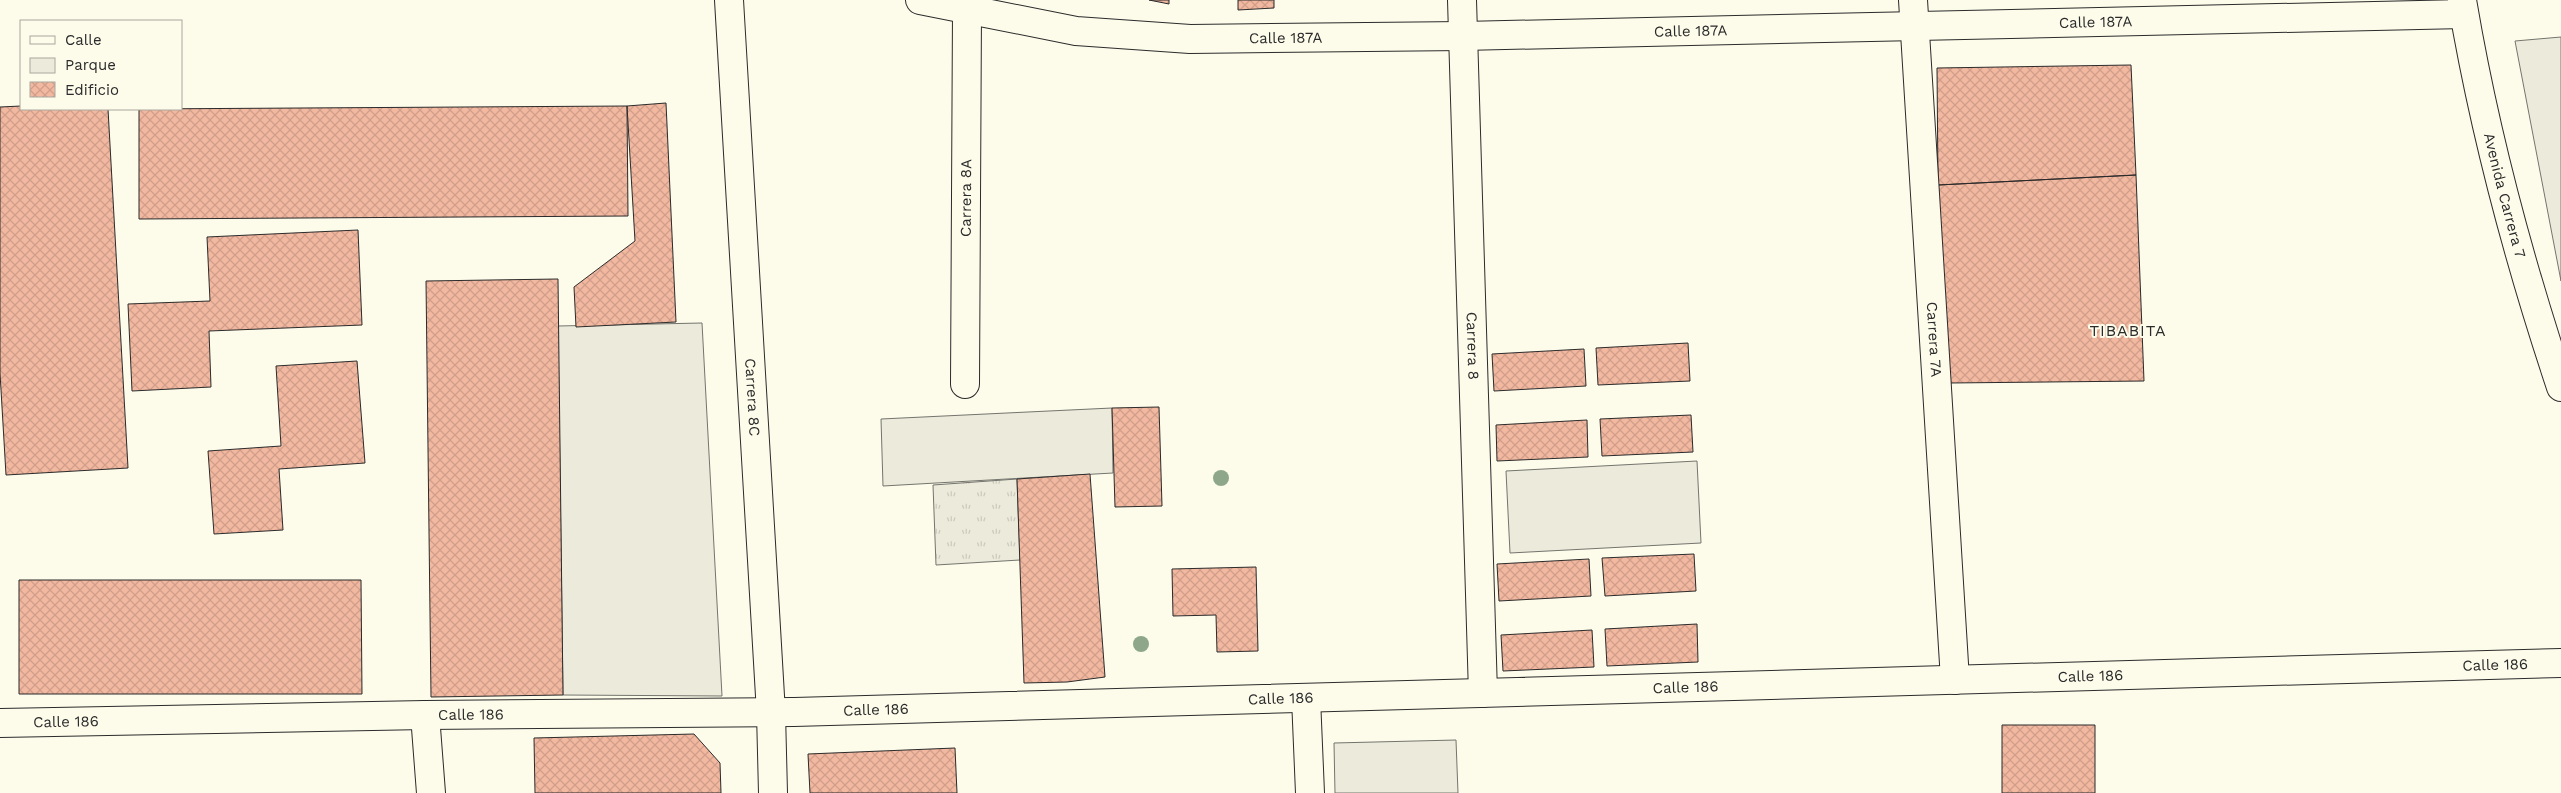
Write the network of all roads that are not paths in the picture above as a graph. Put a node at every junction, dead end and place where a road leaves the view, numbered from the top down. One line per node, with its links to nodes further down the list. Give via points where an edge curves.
1 (729, 0): 14 (street, Carrera 8C)
2 (920, 0): 5 (street, Calle 187A)
3 (1462, 0): 7 (street, Carrera 8)
4 (2463, 7): 6 (street, Calle 187A); 9 (street, Avenida Carrera 7, via 2515,236)
5 (967, 11): 7 (street, Calle 187A, via 1076,31 1190,39); 8 (street, Carrera 8A)
6 (1914, 13): 7 (street, Calle 187A); 11 (street, Carrera 7A)
7 (1463, 36): 12 (street, Carrera 8)
8 (965, 384)
9 (2561, 387)
10 (2561, 663): 11 (street, Calle 186)
11 (1954, 680): 12 (street, Calle 186)
12 (1483, 693): 13 (street, Calle 186)
13 (1306, 698): 14 (street, Calle 186); 19 (street)
14 (771, 712): 15 (street, Calle 186); 18 (street, Carrera 8C)
15 (426, 716): 16 (street, Calle 186); 17 (street)
16 (0, 723)
17 (430, 793)
18 (774, 793)
19 (1310, 793)

